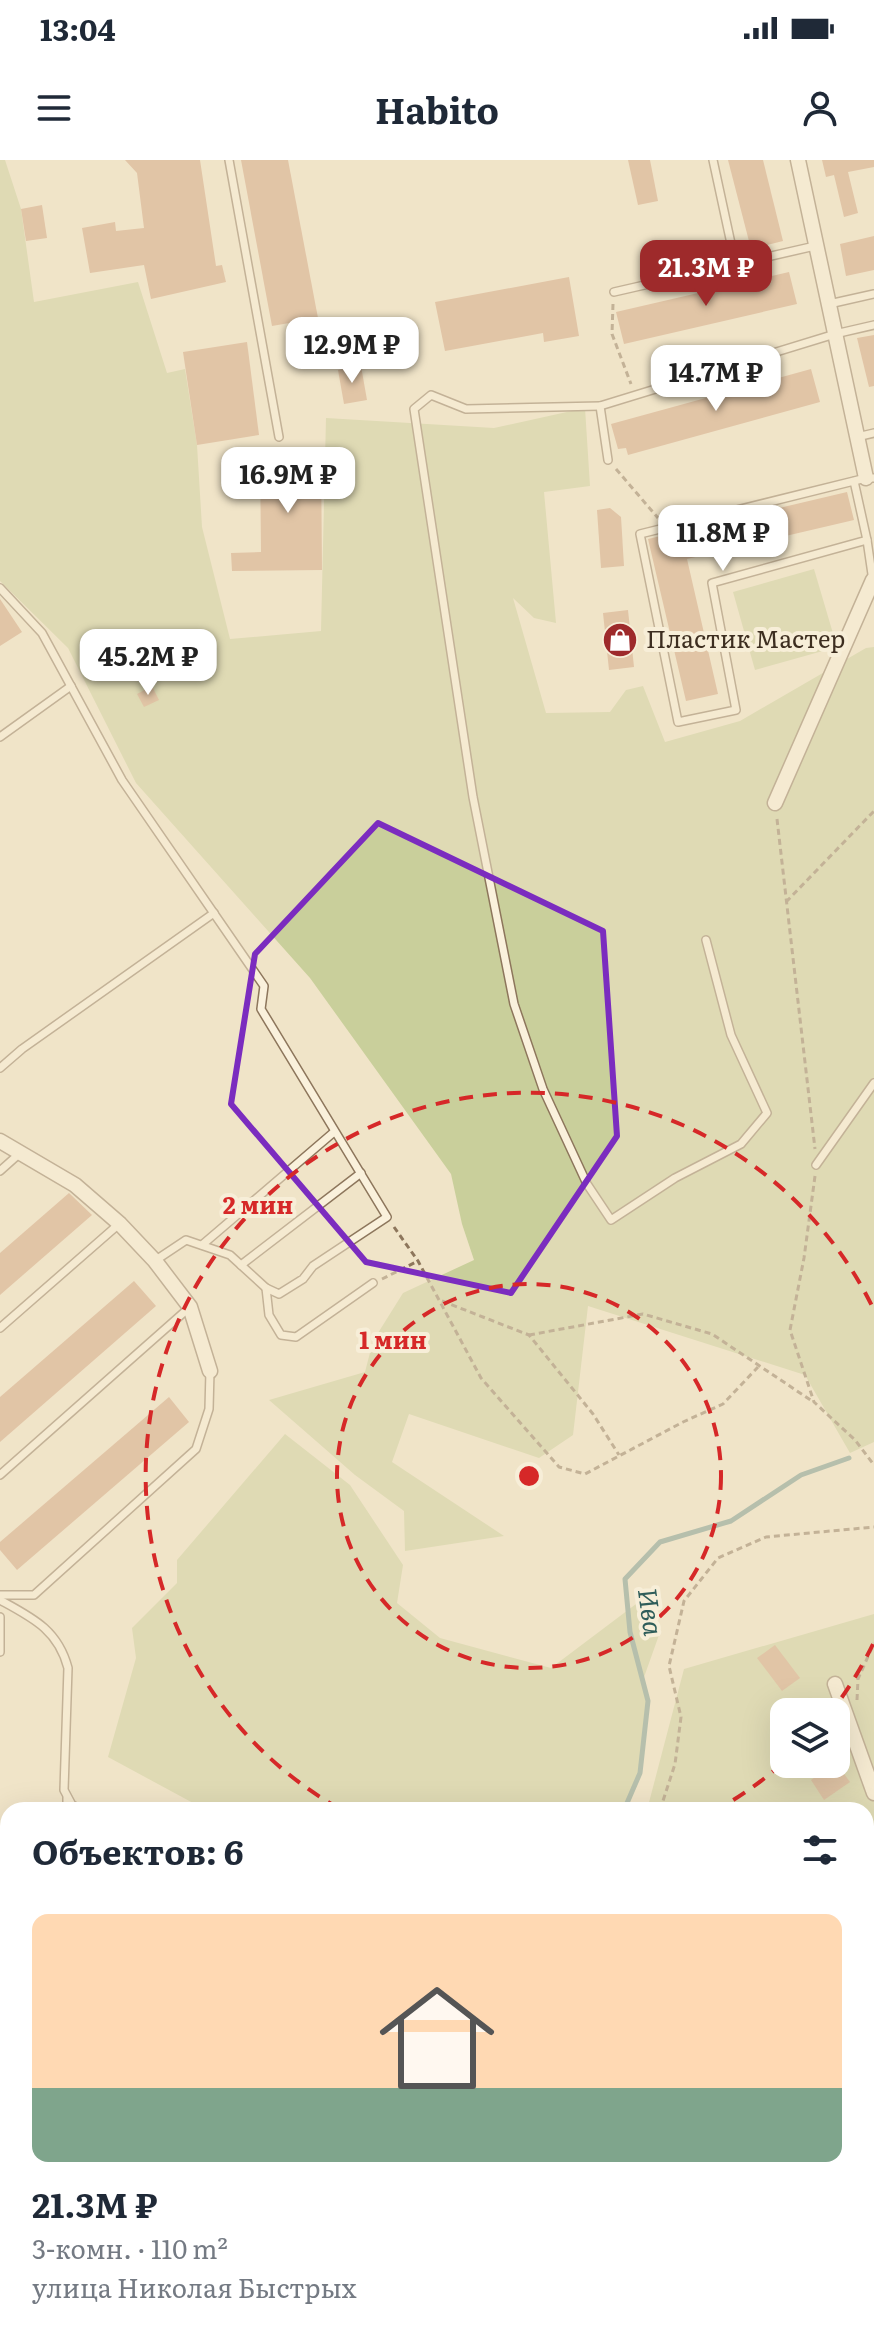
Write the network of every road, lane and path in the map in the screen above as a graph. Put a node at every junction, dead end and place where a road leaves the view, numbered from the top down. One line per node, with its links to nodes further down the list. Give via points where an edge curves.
1 (229, 160): 14 (lane)
2 (713, 160): 5 (lane)
3 (798, 160): 4 (street)
4 (815, 246): 5 (lane); 8 (street)
5 (735, 262): 6 (lane)
6 (614, 292): 11 (path, via 612,334)
7 (874, 294): 8 (lane)
8 (827, 304): 10 (street)
9 (874, 325): 10 (lane)
10 (835, 334): 11 (lane); 15 (street)
11 (635, 395): 12 (lane)
12 (600, 406): 16 (lane); 28 (lane, via 466,409 431,395 414,409 473,797 514,1004 543,1089 587,1184 611,1220 741,1144 767,1113 731,1035)
13 (874, 433): 15 (lane)
14 (279, 437)
15 (857, 437): 17 (street)
16 (608, 460): 18 (path)
17 (865, 479): 18 (lane); 19 (lane)
18 (666, 527): 19 (lane, via 640,534 678,722 736,710 712,583)
19 (867, 540): 20 (lane)
20 (873, 582): 24 (street)
21 (0, 588): 22 (lane, via 42,633)
22 (71, 686): 23 (lane); 27 (lane, via 122,780)
23 (0, 737)
24 (775, 803): 26 (path)
25 (874, 811): 26 (path)
26 (786, 902): 34 (path)
27 (214, 913): 29 (lane); 31 (lane, via 264,986 261,1009)
28 (706, 940)
29 (0, 1068)
30 (874, 1083): 34 (lane)
31 (334, 1132): 36 (lane); 39 (lane)
32 (0, 1141): 33 (street)
33 (22, 1151): 35 (lane); 38 (street, via 75,1185)
34 (816, 1165): 51 (path, via 790,1330)
35 (0, 1171)
36 (361, 1173): 37 (lane); 42 (lane)
37 (387, 1217): 41 (path); 44 (lane, via 279,1294)
38 (120, 1224): 40 (street); 47 (lane)
39 (202, 1245): 40 (lane, via 186,1240); 42 (lane)
40 (155, 1261): 46 (street)
41 (418, 1261): 43 (path); 45 (path)
42 (241, 1265): 44 (lane)
43 (373, 1283): 44 (lane, via 296,1337 281,1335 269,1315)
44 (266, 1288)
45 (439, 1300): 48 (path); 52 (path, via 481,1378 559,1467 585,1474)
46 (190, 1307): 50 (street); 54 (lane)
47 (0, 1328)
48 (529, 1335): 49 (path, via 643,1314 712,1334); 52 (path)
49 (758, 1367): 51 (path); 52 (path, via 723,1404)
50 (210, 1371): 56 (lane, via 209,1409 196,1449 34,1595)
51 (814, 1402): 53 (path)
52 (619, 1455)
53 (874, 1465)
54 (0, 1475)
55 (874, 1527): 66 (path, via 766,1537 718,1558 684,1601 669,1666 681,1717 675,1764)
56 (0, 1597): 63 (lane, via 53,1635 63,1650 68,1668 63,1781)
57 (0, 1617): 59 (lane)
58 (874, 1643): 61 (path, via 858,1679)
59 (0, 1652)
60 (835, 1684): 62 (street)
61 (857, 1711)
62 (874, 1793)
63 (67, 1798): 64 (lane); 65 (lane)
64 (67, 1802)
65 (72, 1802)
66 (663, 1802)

